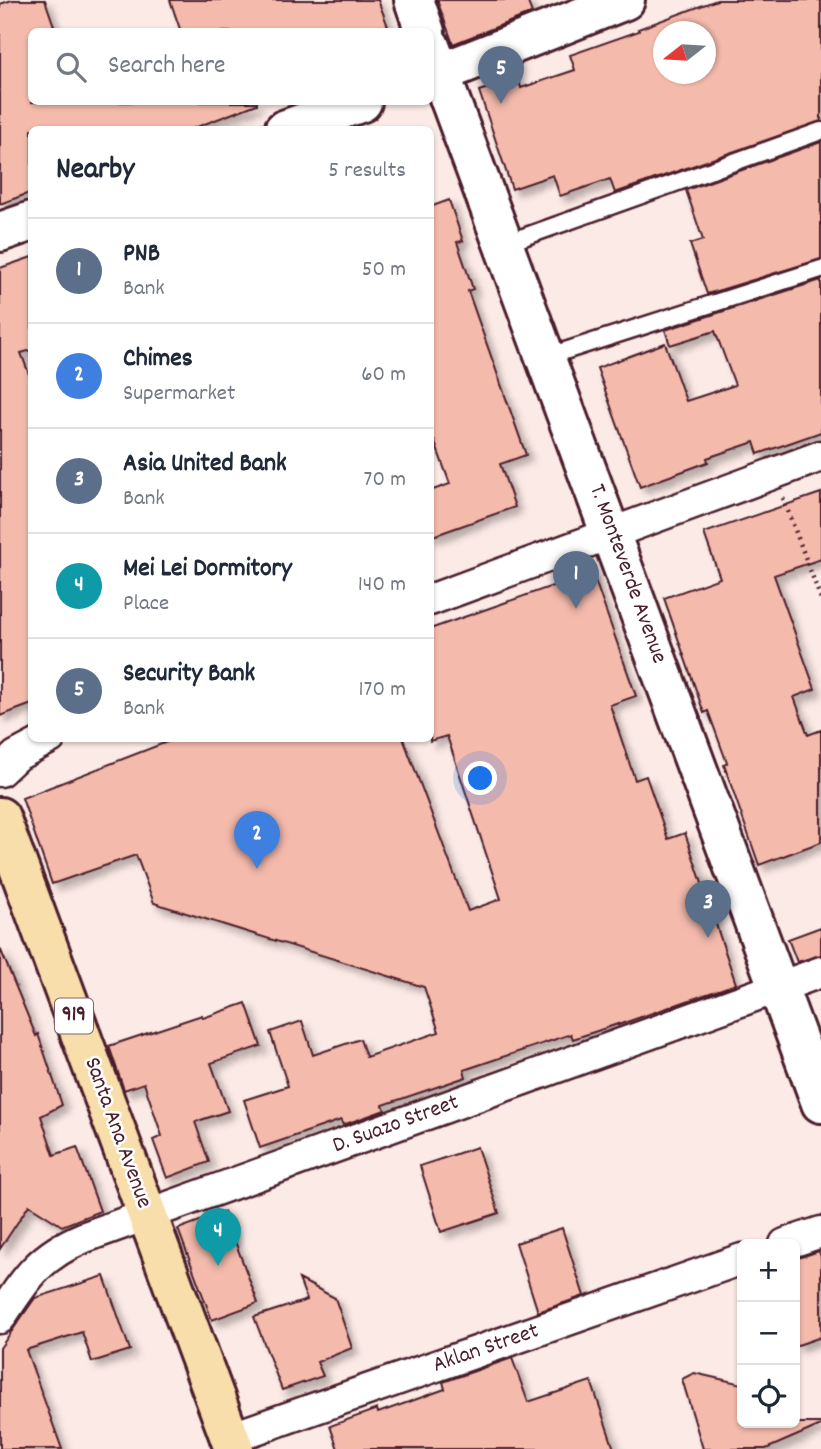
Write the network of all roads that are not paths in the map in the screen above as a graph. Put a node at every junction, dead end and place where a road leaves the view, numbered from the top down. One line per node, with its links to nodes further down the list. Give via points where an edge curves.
1 (414, 0): 3 (street)
2 (625, 0): 4 (street)
3 (424, 28)
4 (434, 65): 10 (street, T. Monteverde Avenue)
5 (354, 105): 6 (street)
6 (295, 126)
7 (821, 131): 10 (lane)
8 (28, 222): 9 (street)
9 (0, 232)
10 (504, 244): 12 (street, T. Monteverde Avenue)
11 (821, 268): 12 (lane)
12 (546, 357): 14 (street, T. Monteverde Avenue)
13 (821, 456): 14 (street)
14 (612, 534): 15 (street); 20 (street, T. Monteverde Avenue)
15 (434, 599)
16 (42, 742): 17 (street)
17 (0, 771)
18 (0, 817): 22 (main road, Santa Ana Avenue / 919)
19 (821, 972): 20 (street, D. Suazo Street)
20 (779, 988): 21 (street, T. Monteverde Avenue); 22 (street, D. Suazo Street)
21 (821, 1103)
22 (148, 1214): 26 (street, D. Suazo Street, via 49,1255 24,1281); 27 (main road, Santa Ana Avenue / 919)
23 (821, 1232): 24 (street)
24 (800, 1239)
25 (737, 1261): 27 (street, Aklan Street)
26 (0, 1318)
27 (232, 1444)

